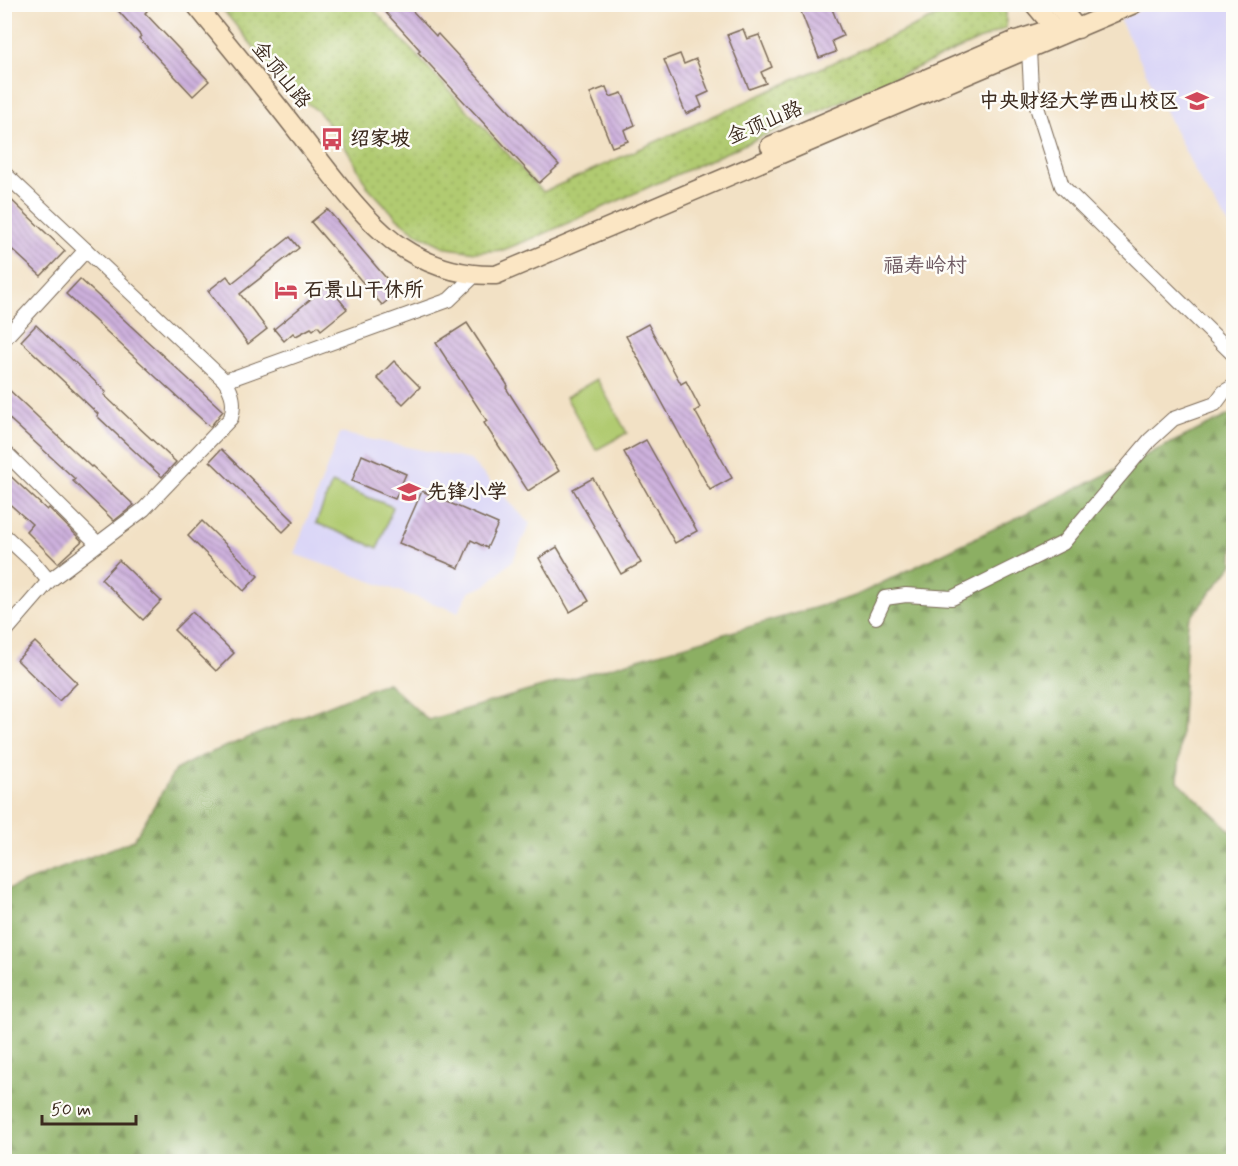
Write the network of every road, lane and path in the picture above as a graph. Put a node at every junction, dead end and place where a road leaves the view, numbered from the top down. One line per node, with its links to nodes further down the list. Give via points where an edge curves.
1 (195, 4): 9 (street, 金顶山路, via 374,224 411,253 448,270)
2 (1034, 4): 5 (street)
3 (1056, 4): 5 (street)
4 (1134, 4): 5 (street, 金顶山路)
5 (1064, 31): 6 (street, 金顶山路); 9 (street, 金顶山路, via 1016,40)
6 (1029, 50): 9 (street, 金顶山路, via 496,275); 11 (street, via 1031,88 1062,186)
7 (4, 173): 8 (street)
8 (87, 250): 10 (street); 12 (street)
9 (475, 275): 12 (street, via 449,300)
10 (4, 339)
11 (1233, 355)
12 (225, 381): 17 (street, via 235,406 231,418 144,509)
13 (1233, 386): 18 (street, via 1215,404 1173,419 1063,543 952,598 885,598)
14 (4, 451): 16 (street)
15 (4, 535): 17 (street)
16 (96, 542)
17 (49, 581): 19 (street)
18 (876, 616)
19 (4, 633)

